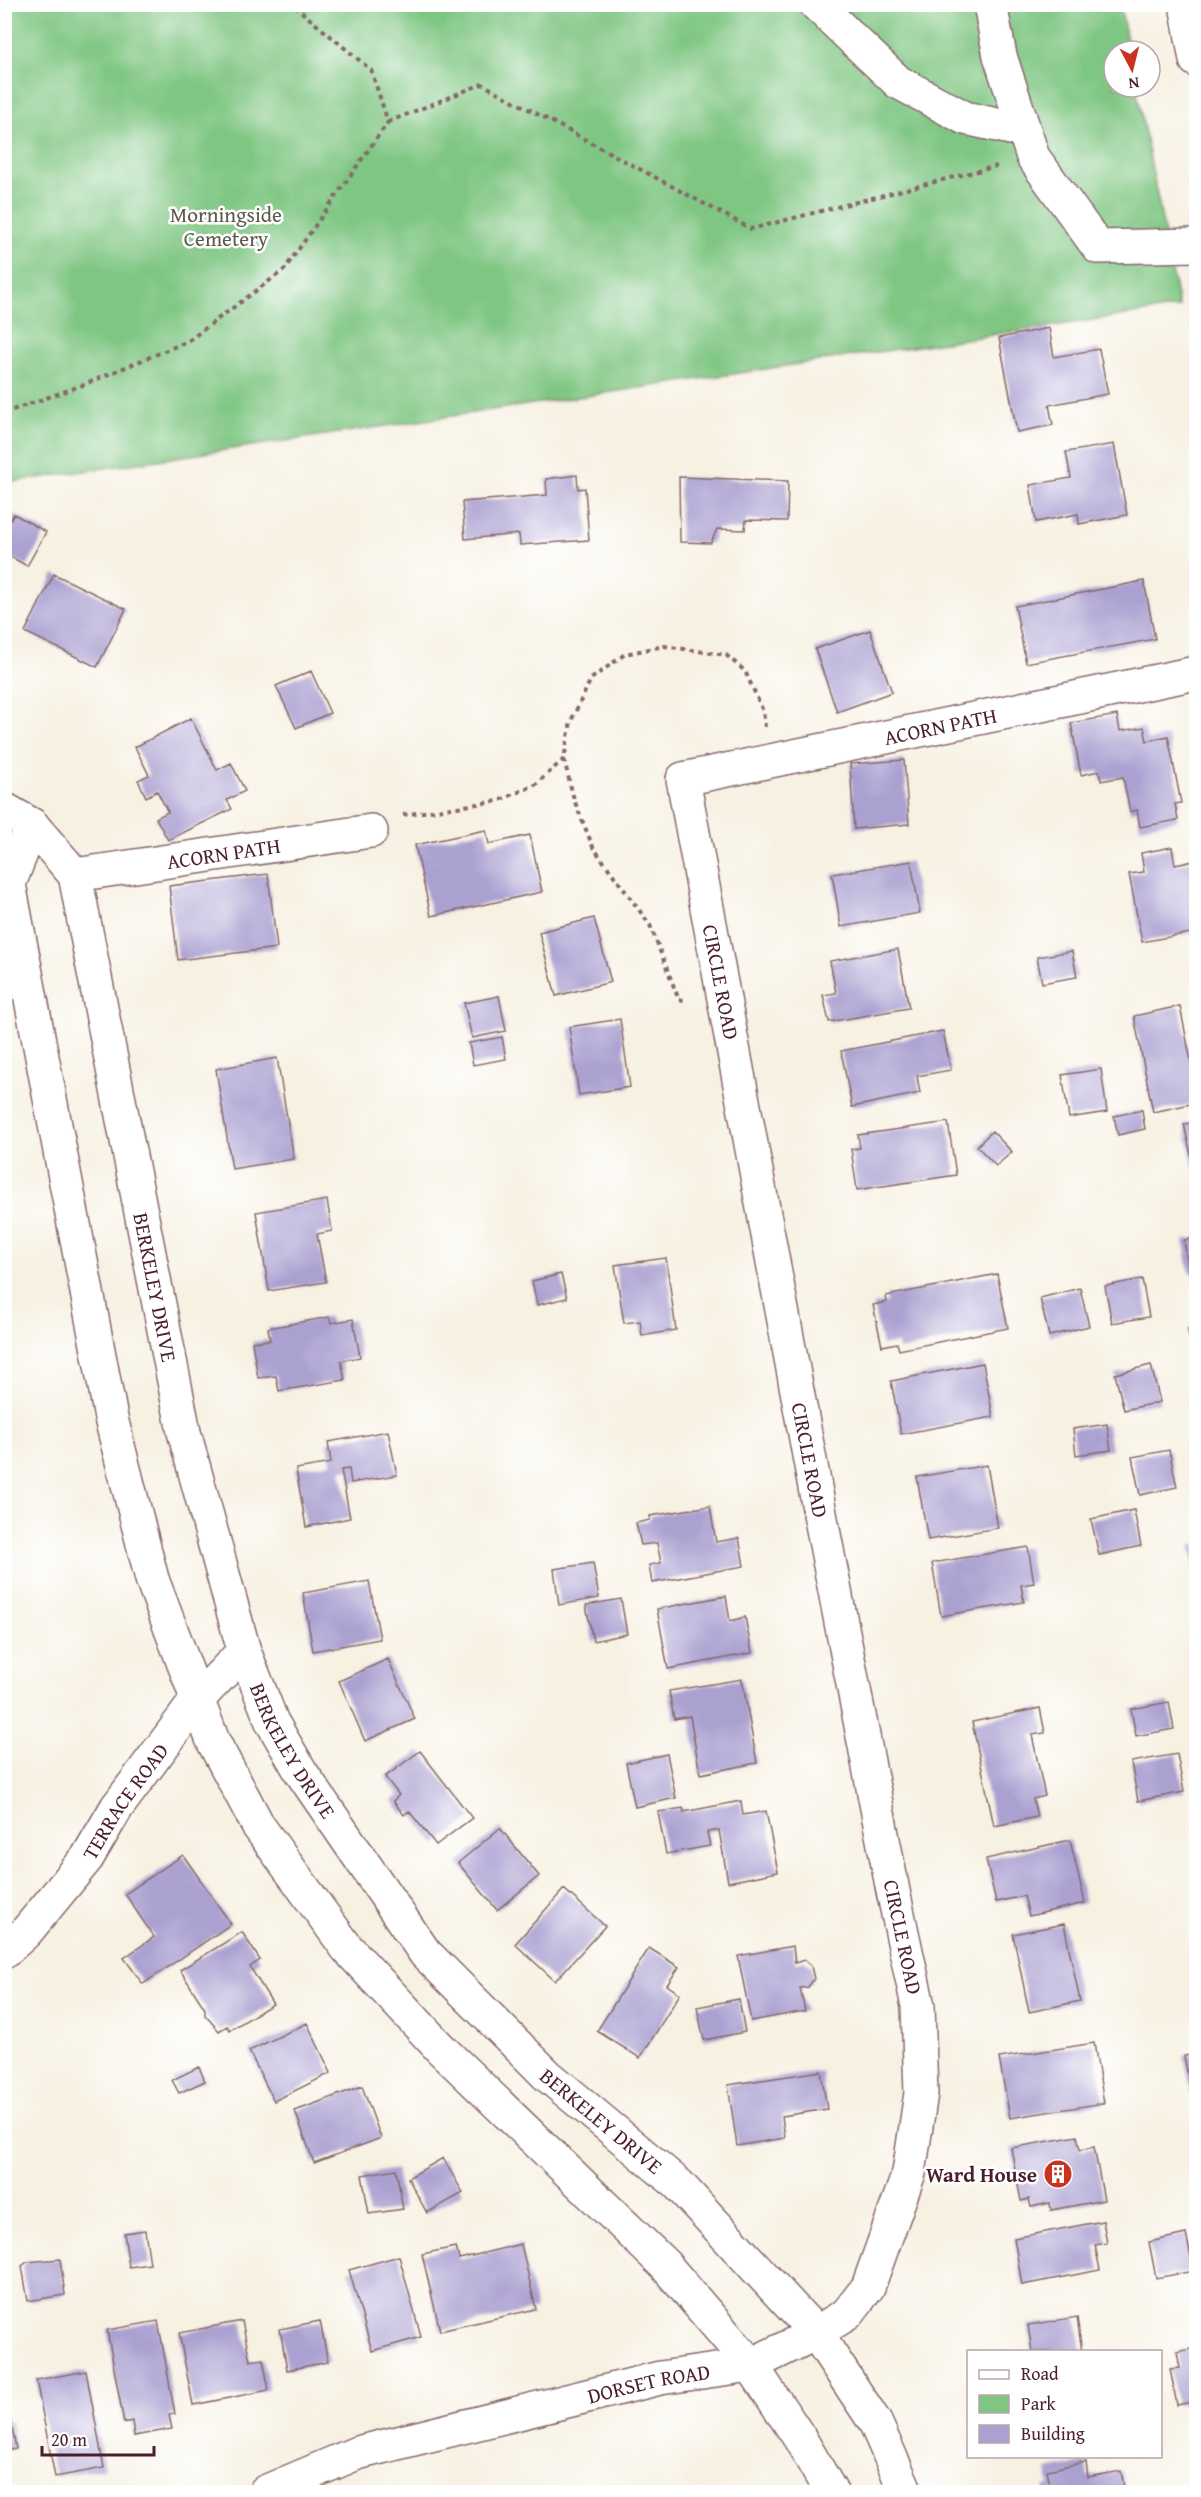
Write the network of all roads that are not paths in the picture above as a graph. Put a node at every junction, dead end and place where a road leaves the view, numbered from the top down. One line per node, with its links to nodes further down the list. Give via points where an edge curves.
1 (816, 4): 5 (street, via 898,82 965,118)
2 (990, 4): 5 (street, via 1000,56)
3 (1186, 4): 4 (street)
4 (1197, 60)
5 (1029, 144): 6 (street, via 1098,247)
6 (1197, 245)
7 (1197, 673): 8 (street, ACORN PATH)
8 (683, 779): 15 (street, CIRCLE ROAD, via 892,1891 918,2006 921,2093)
9 (18, 817): 11 (street, BERKELEY DRIVE); 13 (street, BERKELEY DRIVE, via 9,884 111,1418 152,1579)
10 (370, 831): 11 (street, ACORN PATH)
11 (75, 875): 12 (street, BERKELEY DRIVE, via 184,1432)
12 (244, 1650): 13 (street, TERRACE ROAD); 16 (street, BERKELEY DRIVE, via 272,1722 301,1772 425,1953 547,2075 678,2184)
13 (197, 1700): 14 (street, TERRACE ROAD, via 117,1806 87,1858 26,1932); 17 (street, BERKELEY DRIVE, via 213,1741 259,1827 347,1948 440,2048 665,2265)
14 (4, 1952)
15 (915, 2141): 16 (street, DORSET ROAD, via 909,2173 868,2287 847,2314)
16 (816, 2333): 17 (street, DORSET ROAD); 20 (street, BERKELEY DRIVE, via 875,2422)
17 (751, 2366): 18 (street, DORSET ROAD, via 660,2378 357,2453); 19 (street, BERKELEY DRIVE)
18 (265, 2493)
19 (831, 2493)
20 (906, 2493)

